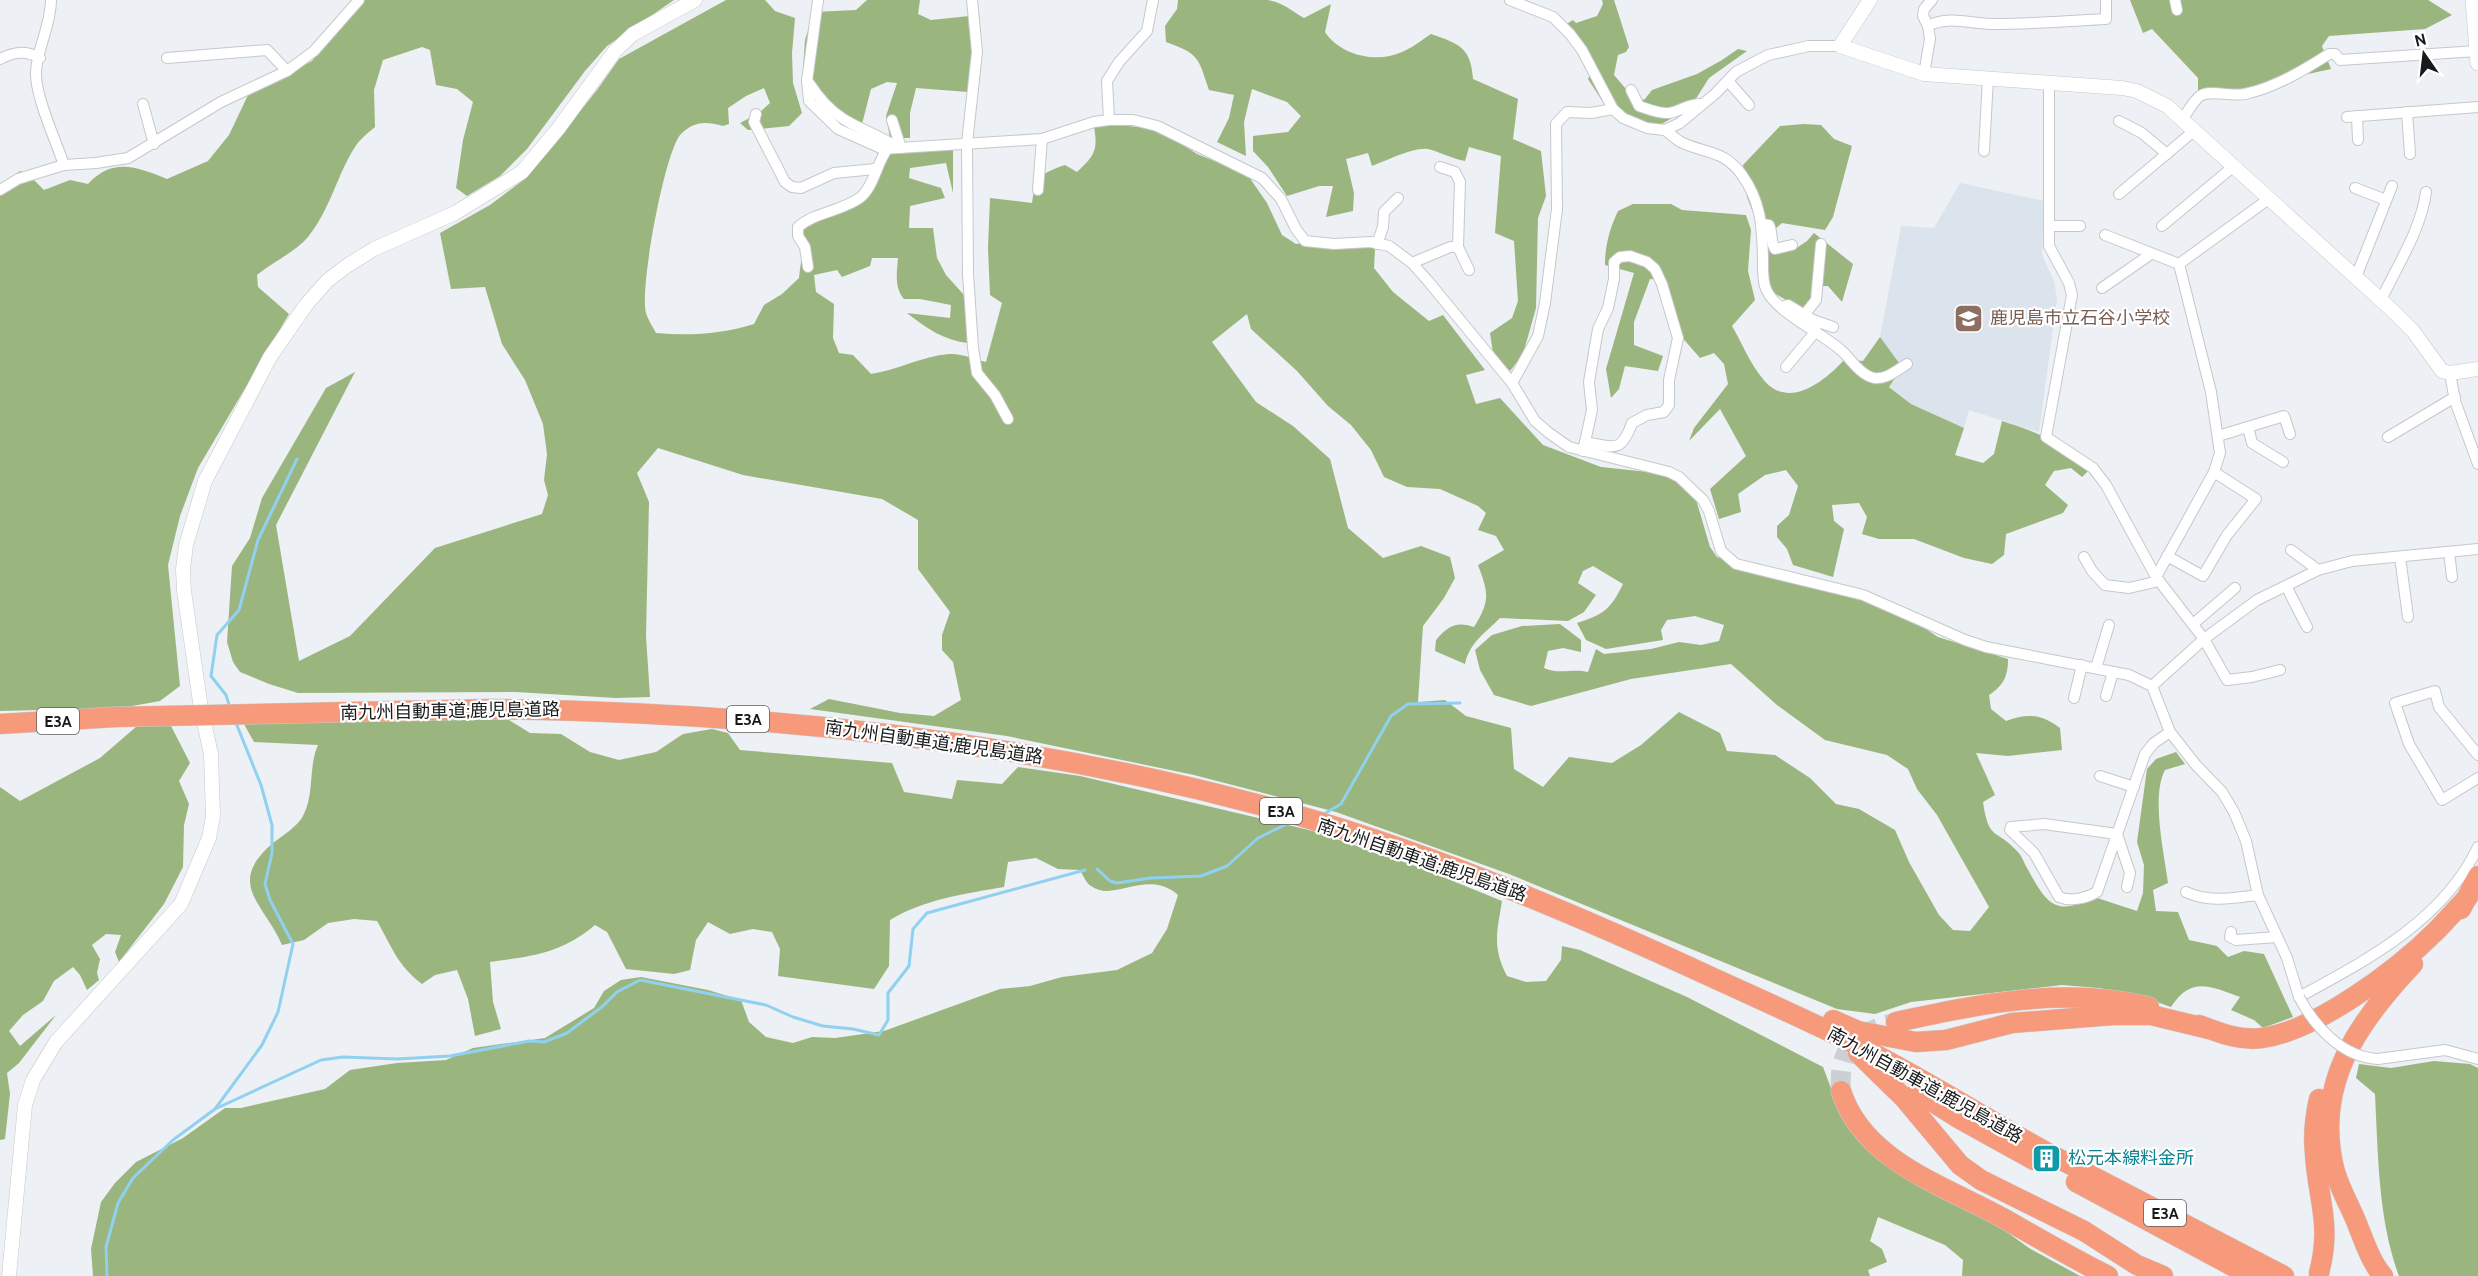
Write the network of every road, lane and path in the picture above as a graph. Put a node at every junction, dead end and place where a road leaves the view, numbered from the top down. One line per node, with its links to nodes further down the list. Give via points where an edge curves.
1 (51, 0): 16 (street)
2 (359, 0): 18 (street, via 314,51)
3 (695, 0): 142 (street, via 633,34 615,51 522,172 455,213 374,249 327,280 270,357 205,481 186,545 184,591 211,754 213,816 209,838 181,904 56,1042 33,1080 25,1105)
4 (818, 0): 41 (street, via 808,101 838,129 883,148)
5 (972, 0): 39 (street, via 977,52)
6 (1153, 0): 33 (street, via 1147,31 1107,81)
7 (1510, 0): 28 (street, via 1552,17 1570,34)
8 (1870, 0): 13 (street)
9 (1932, 0): 12 (street, via 1924,9)
10 (2106, 0): 12 (street, via 2106,19 1990,24 1949,20)
11 (2473, 0): 14 (main road)
12 (1928, 26): 19 (street, via 1930,39)
13 (1839, 46): 19 (street); 21 (street, via 1809,46 1768,55 1736,72)
14 (2478, 57): 31 (street, via 2340,60 2329,54 2281,81 2247,94 2210,92 2200,96)
15 (0, 58): 16 (street, via 28,52)
16 (40, 58): 45 (street, via 37,86)
17 (167, 58): 18 (street, via 267,50)
18 (287, 71): 40 (street, via 221,102)
19 (1924, 74): 20 (street)
20 (1988, 78): 22 (street); 42 (street)
21 (1728, 81): 25 (street); 26 (street)
22 (2049, 82): 31 (street, via 2138,91); 59 (street)
23 (1631, 90): 25 (street, via 1639,106 1658,112)
24 (143, 104): 40 (street)
25 (1702, 104): 35 (street)
26 (1749, 105)
27 (2478, 107): 29 (street)
28 (1613, 109): 35 (street, via 1633,123); 83 (street, via 1567,112 1556,124 1557,209 1545,303 1538,336)
29 (2407, 112): 38 (street, via 2352,117); 44 (street)
30 (756, 114): 48 (street, via 754,122 785,182 792,187 801,188 834,172)
31 (2182, 118): 36 (street)
32 (892, 120): 41 (street)
33 (1109, 120): 37 (street); 63 (street, via 1157,126 1262,178 1281,199 1305,241)
34 (2119, 122): 43 (street, via 2142,133)
35 (1665, 130): 58 (street, via 1683,143 1713,151 1731,163 1756,198)
36 (2195, 130): 43 (street); 46 (street)
37 (1042, 139): 39 (street); 52 (street)
38 (2358, 140)
39 (967, 143): 41 (street); 85 (street, via 973,348 977,373)
40 (154, 144): 45 (street, via 128,158)
41 (896, 148): 48 (street)
42 (1984, 151)
43 (2167, 154): 54 (street)
44 (2410, 154)
45 (64, 165): 51 (street, via 18,179)
46 (2234, 166): 56 (street); 61 (street)
47 (1440, 167): 66 (street, via 1455,172 1460,182)
48 (875, 169): 70 (street, via 863,195 798,227)
49 (2392, 186): 57 (street)
50 (2355, 188): 57 (street)
51 (0, 190)
52 (1038, 190)
53 (2426, 192): 74 (street, via 2411,238)
54 (2119, 194)
55 (1398, 198): 63 (street, via 1384,212)
56 (2270, 198): 69 (street); 72 (street)
57 (2386, 200): 72 (street)
58 (1762, 224): 65 (street, via 1769,225 1776,249); 75 (street, via 1766,290)
59 (2049, 226): 60 (street); 102 (street, via 2049,246 2072,295 2046,437 2092,468)
60 (2079, 226)
61 (2162, 226)
62 (2105, 235): 67 (street)
63 (1377, 244): 68 (street, via 1389,246)
64 (1821, 244): 76 (street, via 1816,300)
65 (1792, 245)
66 (1458, 247): 68 (street); 71 (street)
67 (2151, 254): 69 (street); 73 (street)
68 (1412, 263): 83 (street)
69 (2179, 264): 88 (street)
70 (808, 267)
71 (1469, 270)
72 (2356, 277): 74 (street)
73 (2102, 288)
74 (2381, 300): 82 (street, via 2413,331 2442,371)
75 (1781, 307): 76 (street, via 1788,305); 78 (street)
76 (1805, 314): 77 (street)
77 (1833, 327)
78 (1816, 331): 79 (street, via 1865,375 1886,377); 80 (street)
79 (1907, 364)
80 (1786, 367)
81 (2478, 369): 82 (street)
82 (2450, 373): 84 (street)
83 (1512, 383): 90 (street, via 1535,421 1569,447)
84 (2455, 397): 89 (street); 92 (street)
85 (1008, 419)
86 (2248, 427): 87 (street, via 2284,416); 88 (street); 91 (street, via 2252,443)
87 (2290, 434)
88 (2218, 436): 93 (street, via 2220,453)
89 (2388, 437)
90 (1584, 446): 90 (street, via 1592,410 1589,382 1598,329 1608,308 1614,262 1630,256 1655,269 1676,327 1669,405 1664,412 1632,423 1623,444); 110 (street, via 1679,477 1703,500 1721,551 1736,564 1863,595 1986,647)
91 (2283, 462)
92 (2478, 464)
93 (2214, 472): 97 (street); 97 (street, via 2256,499 2227,535 2203,576)
94 (2478, 549): 96 (street)
95 (2291, 550): 100 (street)
96 (2449, 552): 99 (street); 101 (street)
97 (2167, 556): 102 (street)
98 (2084, 557): 102 (street, via 2104,585 2129,588)
99 (2400, 557): 100 (street, via 2352,561); 105 (street)
100 (2318, 570): 103 (street)
101 (2451, 578)
102 (2158, 579): 106 (street)
103 (2286, 586): 108 (street); 109 (street, via 2257,600)
104 (2235, 588): 106 (street)
105 (2408, 617)
106 (2193, 624): 109 (street)
107 (2109, 625): 111 (street)
108 (2307, 627)
109 (2204, 639): 112 (street, via 2227,680); 114 (street)
110 (2082, 665): 111 (street); 116 (street)
111 (2096, 668): 113 (street)
112 (2280, 670)
113 (2113, 672): 114 (street); 115 (street)
114 (2152, 686): 118 (street)
115 (2106, 696)
116 (2074, 698)
117 (0, 724): 130 (highway, 南九州自動車道;鹿児島道路 / E3A, bridge, via 116,717 492,709 600,710 840,727 1003,751 1262,805 1388,845)
118 (2170, 732): 122 (street, via 2145,754); 128 (street, via 2222,792 2234,812 2246,841)
119 (2478, 755): 121 (street, via 2439,707 2435,691 2395,703 2409,744 2442,800)
120 (2100, 776): 122 (street)
121 (2478, 778)
122 (2134, 787): 123 (street)
123 (2117, 834): 123 (street, via 2097,892 2065,900 2059,897 2034,853 2010,830 2044,824); 126 (street, via 2130,873)
124 (2478, 847): 134 (street, via 2446,895 2406,932 2371,958)
125 (2478, 876): 129 (highway)
126 (2127, 886)
127 (2186, 892): 128 (street, via 2213,900)
128 (2258, 895): 132 (street)
129 (2468, 897): 133 (highway, via 2457,916); 137 (highway, via 2406,958 2304,1025 2260,1038 2226,1036)
130 (1599, 925): 136 (highway, 南九州自動車道;鹿児島道路 / E3A); 137 (highway, via 1858,1030 1901,1040 1938,1041 2012,1023 2114,1015 2151,1015)
131 (2231, 932): 132 (street, via 2229,937 2236,940)
132 (2277, 937): 134 (street)
133 (2416, 961): 141 (highway, via 2372,998 2344,1034 2320,1089 2315,1155 2326,1236); 147 (highway, via 2362,1023 2338,1069 2328,1117 2340,1187)
134 (2299, 997): 139 (street, bridge, via 2307,1012 2337,1043 2364,1058 2445,1050)
135 (1896, 1022): 137 (highway, via 2020,999 2052,997 2120,1000)
136 (1820, 1027): 138 (highway, 南九州自動車道;鹿児島道路 / E3A); 146 (highway, 南九州自動車道;鹿児島道路 / E3A)
137 (2209, 1029)
138 (1857, 1052): 144 (highway, via 1904,1098 1960,1165 1981,1180); 145 (highway, 南九州自動車道;鹿児島道路 / E3A, via 1958,1118)
139 (2478, 1059)
140 (1841, 1091): 143 (highway, via 1846,1106 1872,1139 1924,1179)
141 (2319, 1273)
142 (9, 1276)
143 (2108, 1276)
144 (2163, 1276)
145 (2251, 1276)
146 (2284, 1276)
147 (2383, 1276)

